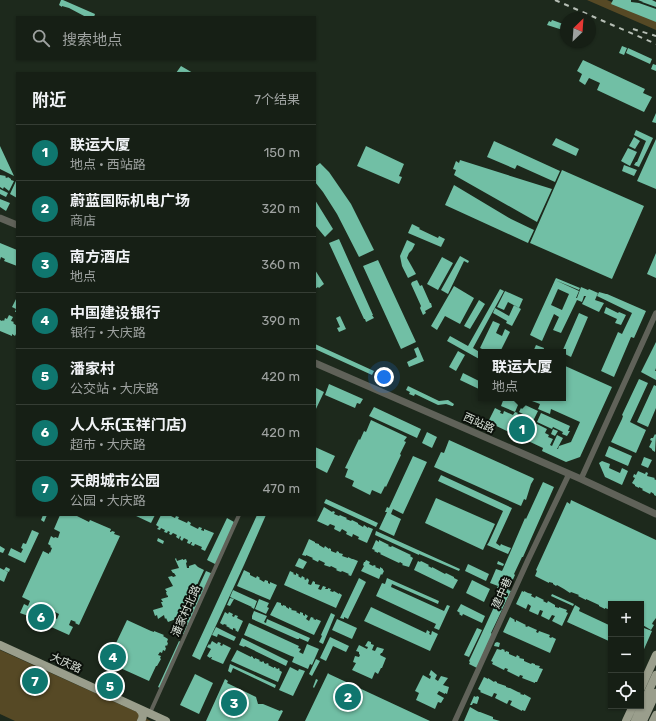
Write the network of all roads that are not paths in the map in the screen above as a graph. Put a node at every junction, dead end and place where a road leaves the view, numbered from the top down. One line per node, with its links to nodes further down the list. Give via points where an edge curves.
1 (0, 218): 2 (street)
2 (16, 226)
3 (656, 313): 6 (street)
4 (316, 363): 5 (street, 西站路)
5 (569, 474): 6 (street, 西站路); 21 (street, 建中巷)
6 (581, 479): 7 (street, 西站路)
7 (656, 514)
8 (239, 516): 17 (street, 潘家村北路)
9 (0, 645): 14 (main road, 大庆路)
10 (656, 655): 12 (main road)
11 (656, 675): 23 (main road)
12 (644, 681)
13 (656, 693): 24 (main road)
14 (139, 708): 17 (main road, 大庆路); 18 (main road)
15 (632, 709): 22 (main road)
16 (656, 715): 25 (main road)
17 (150, 717): 19 (main road); 20 (main road, 大庆路)
18 (142, 721)
19 (163, 721)
20 (166, 721)
21 (455, 721)
22 (626, 721)
23 (635, 721)
24 (643, 721)
25 (653, 721)

